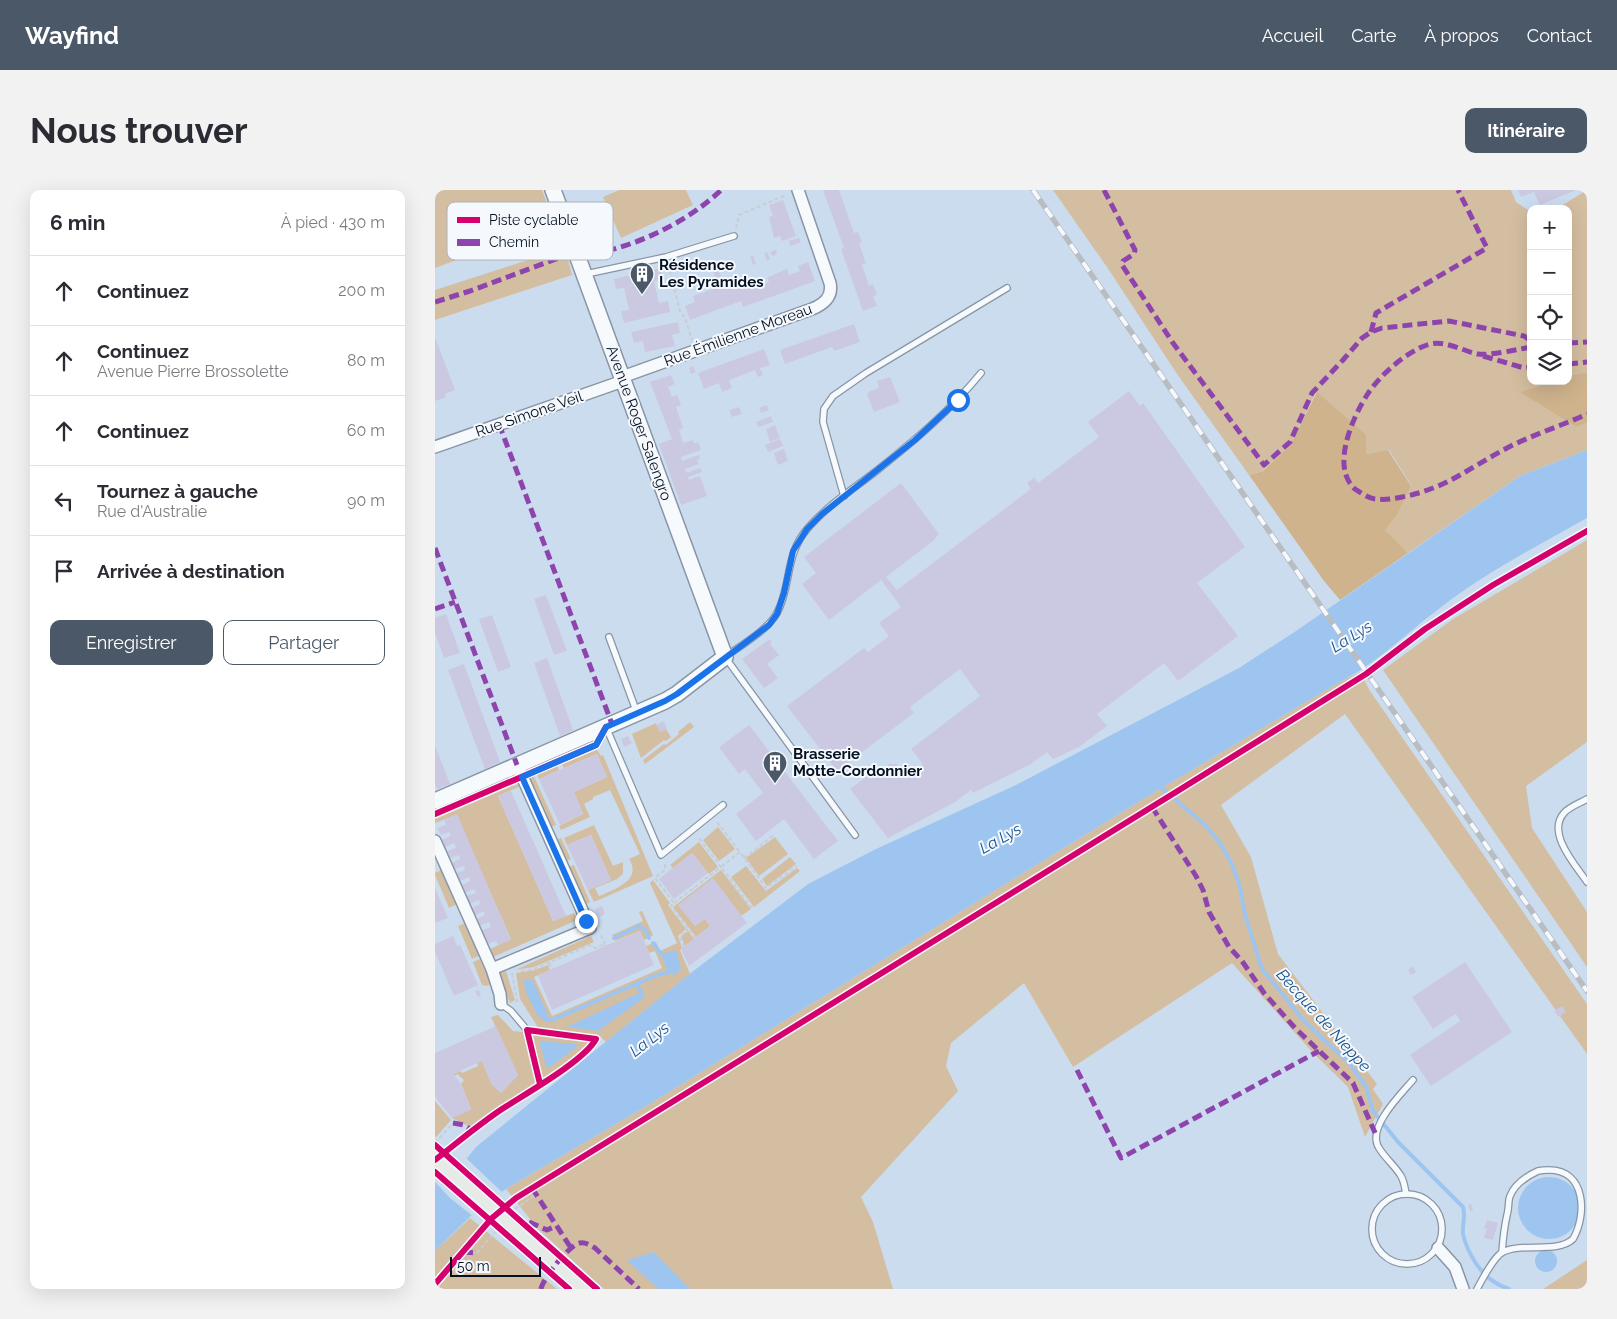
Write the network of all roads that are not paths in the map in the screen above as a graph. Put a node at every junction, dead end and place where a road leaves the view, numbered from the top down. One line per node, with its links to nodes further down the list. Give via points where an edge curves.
1 (553, 190): 3 (street, Avenue Roger Salengro)
2 (796, 193): 9 (street, Rue Émilienne Moreau, via 831,283 829,298 812,309)
3 (558, 202)
4 (734, 236): 6 (lane, via 666,257)
5 (579, 260): 6 (street, Avenue Roger Salengro)
6 (585, 275): 9 (street, Avenue Roger Salengro)
7 (1007, 288): 11 (lane, via 833,396 824,409 823,422)
8 (981, 373): 11 (lane, via 958,400 915,440)
9 (623, 379): 10 (street, Rue Simone Veil); 13 (street, Avenue Roger Salengro)
10 (435, 447)
11 (844, 496): 13 (lane, via 807,529 793,551 784,593 777,614 769,625)
12 (609, 637): 14 (lane)
13 (725, 657): 14 (street, via 677,694); 20 (lane)
14 (637, 713): 15 (street)
15 (606, 727): 16 (street); 19 (lane, via 661,855)
16 (517, 765): 18 (street); 23 (street, via 590,928 510,968)
17 (1587, 799): 22 (lane, via 1565,812 1558,829 1563,845)
18 (435, 801)
19 (723, 805)
20 (855, 835)
21 (435, 841): 23 (street)
22 (1587, 882)
23 (492, 969): 24 (street)
24 (501, 1004): 25 (lane)
25 (527, 1030)
26 (1413, 1080): 28 (lane, via 1386,1112 1375,1138 1377,1146 1400,1174)
27 (438, 1155): 31 (main road, via 468,1188)
28 (1406, 1194): 29 (lane, via 1425,1198 1438,1212 1443,1230); 29 (lane, via 1388,1200 1375,1215 1372,1235 1377,1247 1391,1261 1410,1265 1423,1261)
29 (1438, 1248): 32 (street, via 1455,1266)
30 (1502, 1252): 30 (lane, via 1572,1241 1582,1230 1587,1214 1586,1196 1575,1179 1560,1170 1540,1170 1521,1180 1510,1196); 33 (lane)
31 (576, 1284)
32 (1463, 1289)
33 (1477, 1289)

